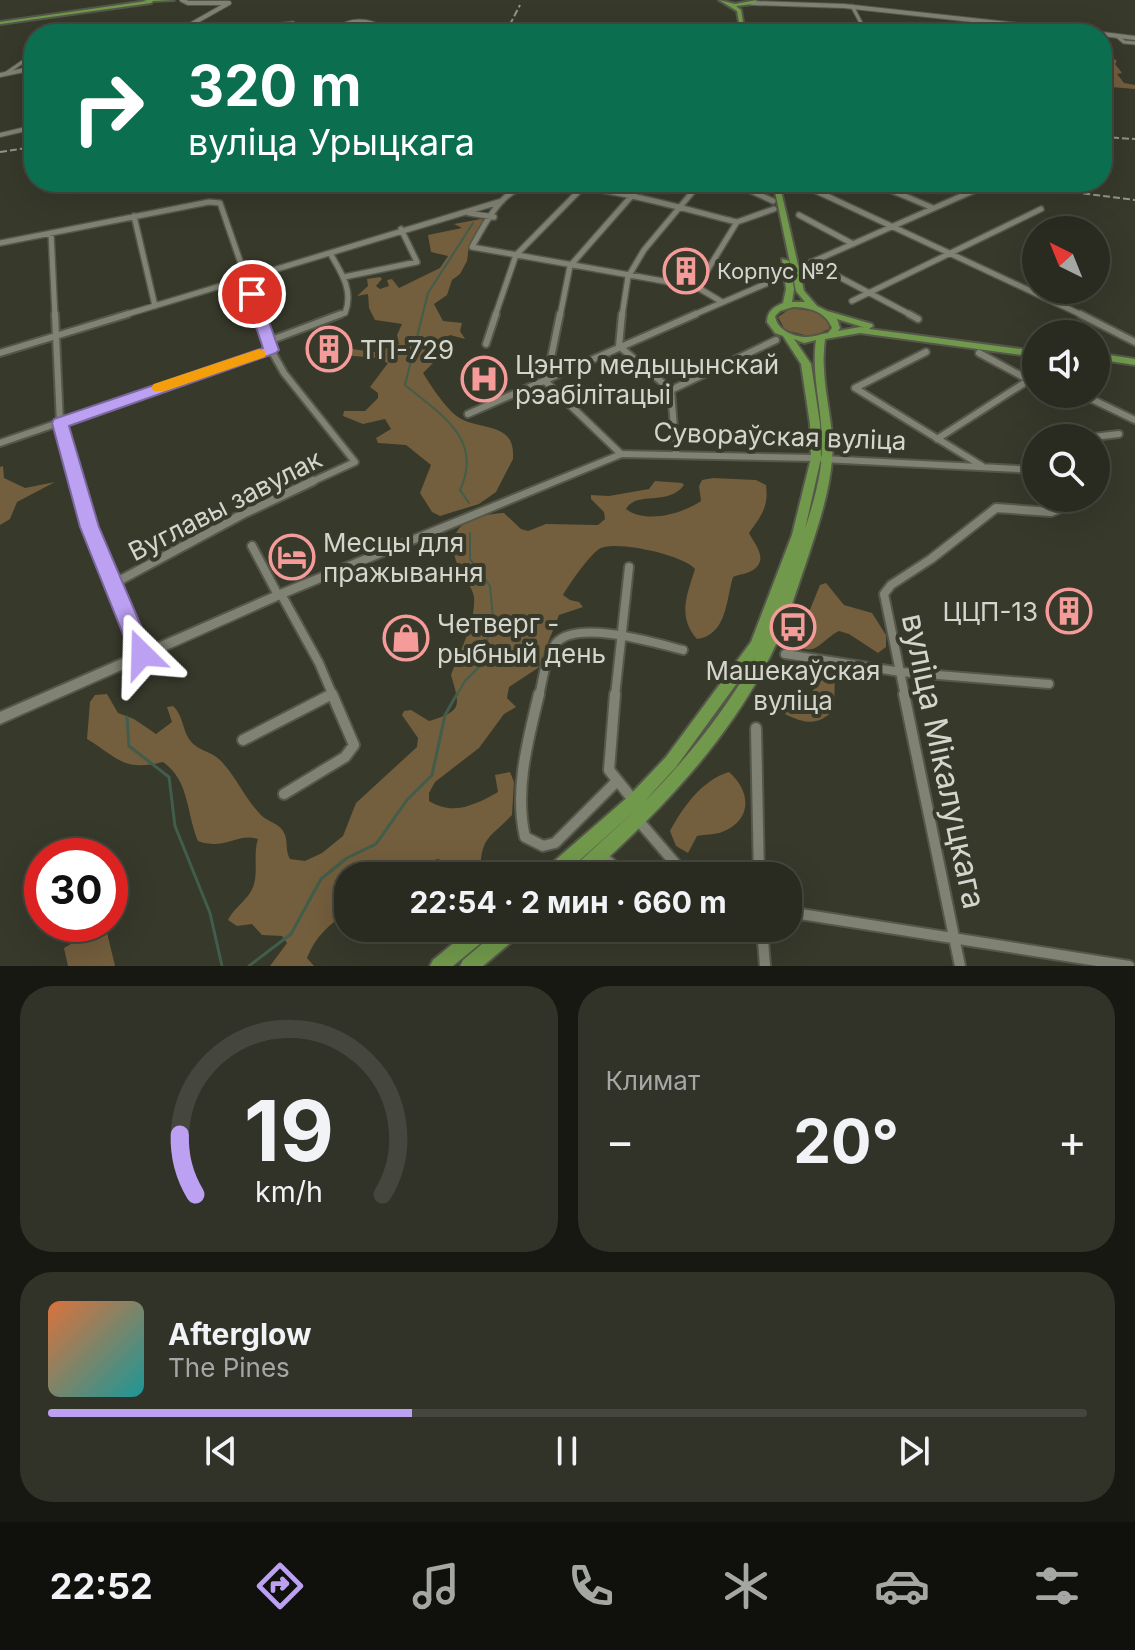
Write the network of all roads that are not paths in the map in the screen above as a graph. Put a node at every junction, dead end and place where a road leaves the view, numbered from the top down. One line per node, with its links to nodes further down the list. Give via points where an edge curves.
1 (136, 0): 10 (main road)
2 (172, 0): 5 (main road)
3 (182, 0): 11 (street, via 229,3)
4 (713, 0): 6 (main road)
5 (148, 1): 10 (main road)
6 (725, 2): 7 (main road); 14 (main road, via 739,10)
7 (753, 2): 8 (street); 15 (main road, via 742,9)
8 (783, 2): 9 (street)
9 (852, 6): 16 (street); 17 (street)
10 (0, 22)
11 (190, 24)
12 (342, 24): 13 (street, via 350,19)
13 (374, 24)
14 (742, 24)
15 (744, 24)
16 (862, 24)
17 (1013, 24)
18 (1112, 35): 19 (street)
19 (1135, 41)
20 (24, 61): 22 (street)
21 (24, 70): 22 (street)
22 (2, 75)
23 (24, 129): 24 (street)
24 (0, 135)
25 (514, 192): 37 (street)
26 (578, 192): 54 (street)
27 (592, 192): 36 (street)
28 (635, 192): 36 (street)
29 (693, 192): 39 (street)
30 (750, 192): 38 (street)
31 (771, 192): 38 (main road)
32 (778, 192): 57 (main road)
33 (818, 192): 47 (street)
34 (895, 192): 40 (street)
35 (970, 192): 40 (street)
36 (629, 198): 39 (street); 56 (street)
37 (502, 201): 42 (street); 45 (street)
38 (773, 205): 46 (street); 57 (main road)
39 (680, 208): 46 (street); 60 (street)
40 (933, 208): 47 (street)
41 (1041, 209): 53 (street)
42 (458, 213): 45 (street); 48 (street)
43 (799, 215): 51 (street)
44 (134, 216): 49 (street); 58 (street, via 218,202); 67 (street)
45 (494, 217): 54 (street, via 472,247)
46 (737, 222): 62 (street)
47 (893, 226): 51 (street); 53 (street)
48 (401, 229): 52 (street); 59 (street, via 417,262)
49 (51, 233): 50 (street); 72 (street)
50 (0, 243)
51 (853, 244): 55 (street)
52 (330, 253): 58 (street); 59 (street)
53 (952, 254): 63 (street); 74 (street)
54 (516, 255): 56 (street); 75 (street)
55 (811, 262): 57 (street); 63 (street)
56 (570, 266): 60 (street); 87 (street)
57 (791, 272): 66 (main road); 68 (main road)
58 (247, 277): 67 (street); 76 (street)
59 (344, 277): 76 (street, via 350,298 345,313)
60 (628, 277): 62 (street); 77 (street)
61 (770, 282): 65 (street)
62 (697, 287): 65 (street)
63 (868, 293): 64 (street); 70 (street)
64 (852, 301)
65 (722, 302): 77 (street)
66 (787, 305): 68 (main road); 73 (main road, via 771,318)
67 (155, 306): 72 (street)
68 (813, 307): 69 (main road)
69 (827, 313): 71 (main road, via 836,325); 78 (main road, via 860,325)
70 (918, 319)
71 (827, 336): 73 (main road); 80 (main road, via 860,330); 99 (main road, via 816,362 826,425)
72 (55, 337): 81 (street); 92 (street)
73 (782, 338): 88 (street); 99 (main road, via 806,364)
74 (1135, 342)
75 (486, 344)
76 (270, 346): 92 (street); 105 (street, Вуглавы завулак, via 284,373 355,462)
77 (619, 346): 87 (street); 88 (street)
78 (1022, 346)
79 (926, 352): 95 (street, via 855,388)
80 (1022, 352)
81 (0, 353)
82 (979, 353): 95 (street, via 1029,380)
83 (1110, 358): 84 (main road)
84 (1135, 362)
85 (1110, 365): 86 (main road)
86 (1135, 368)
87 (548, 377): 90 (street); 97 (street, via 548,387)
88 (671, 390): 98 (street)
89 (1110, 408): 91 (street)
90 (468, 414)
91 (1135, 420)
92 (60, 423): 96 (street); 105 (street, via 90,527)
93 (1119, 434): 94 (street)
94 (1110, 435)
95 (937, 439): 100 (street)
96 (0, 443)
97 (621, 454): 98 (main road, Сувораўская вуліца); 106 (main road, Сувораўская вуліца)
98 (676, 454): 99 (main road, Сувораўская вуліца)
99 (822, 458): 100 (street, Сувораўская вуліца); 119 (main road, via 757,645); 119 (main road, via 809,535 767,649 739,697 680,775)
100 (984, 467): 101 (street, Сувораўская вуліца)
101 (1022, 469)
102 (1022, 510): 111 (street, вуліца Мікалуцкага, via 996,508 884,594)
103 (252, 546): 106 (street)
104 (629, 567): 107 (street)
105 (113, 584): 109 (street)
106 (280, 594): 109 (main road, Сувораўская вуліца); 113 (street)
107 (621, 637): 108 (street); 117 (street, via 608,759); 117 (street, via 566,636 553,648 519,801 525,837 543,846 555,843)
108 (683, 650)
109 (142, 654): 114 (main road, Сувораўская вуліца)
110 (785, 654): 111 (street)
111 (901, 672): 112 (street); 127 (street, вуліца Мікалуцкага)
112 (1049, 684)
113 (332, 694): 116 (street); 118 (street, via 352,750)
114 (0, 718)
115 (756, 728): 125 (street)
116 (243, 740)
117 (617, 781): 119 (street)
118 (284, 794)
119 (632, 810): 120 (main road); 124 (street)
120 (595, 848): 121 (main road); 122 (main road); 123 (street)
121 (572, 862)
122 (586, 862)
123 (610, 862)
124 (675, 862)
125 (759, 862)
126 (802, 914): 127 (street)
127 (954, 937): 134 (street, вуліца Мікалуцкага); 135 (street)
128 (469, 942): 131 (main road)
129 (498, 942): 132 (main road)
130 (763, 942): 133 (street)
131 (439, 966)
132 (469, 966)
133 (765, 966)
134 (960, 966)
135 (1129, 966)

